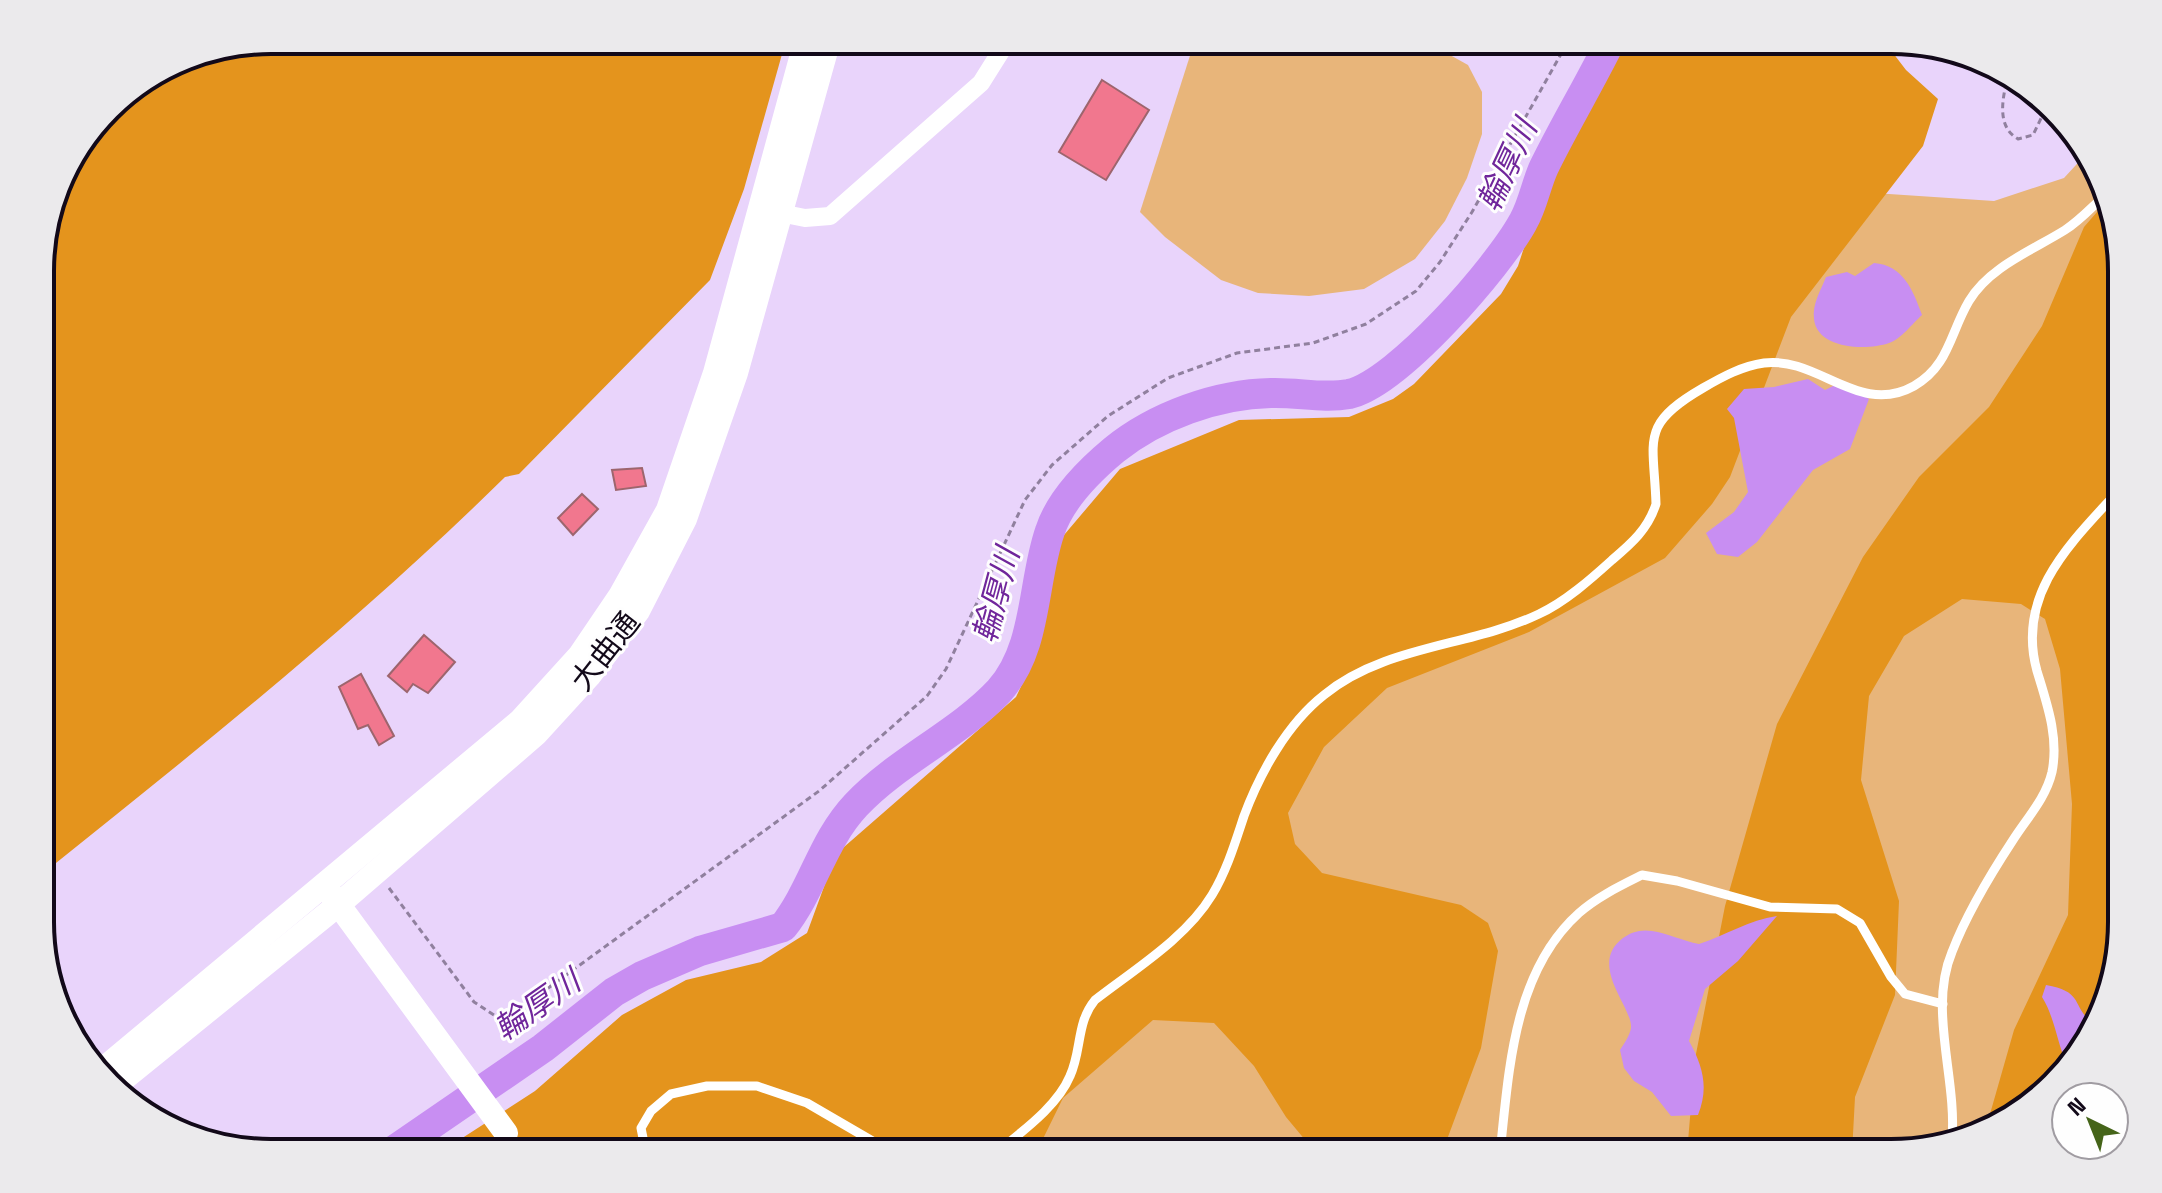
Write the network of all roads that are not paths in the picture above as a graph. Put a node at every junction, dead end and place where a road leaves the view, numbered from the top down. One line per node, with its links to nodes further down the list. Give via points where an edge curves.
1 (803, 54): 5 (main road, 大曲通)
2 (824, 54): 5 (main road, 大曲通)
3 (999, 54): 5 (street, via 981,83 830,216 805,218)
4 (2096, 203): 16 (lane, via 1978,290 1948,353 1915,386 1895,393 1858,394 1795,366 1767,362 1738,369 1680,400 1664,414 1653,438 1653,514 1639,537 1598,573 1539,614 1407,653 1323,695 1283,740 1267,768 1210,899 1187,927 1085,1012 1076,1059 1063,1090)
5 (770, 211): 7 (main road, 大曲通, via 668,510 620,596 580,655 520,721); 7 (main road, 大曲通, via 736,373 685,519 638,611 536,734 375,874)
6 (2108, 503): 8 (lane, via 2053,564 2044,582 2034,660 2052,723 2052,773 2044,796 1990,875 1950,954)
7 (332, 896): 9 (main road, 大曲通); 10 (main road, 大曲通); 12 (main road)
8 (1943, 1004): 11 (lane); 17 (lane, via 1905,994 1860,923 1837,909 1757,905 1642,875 1579,913 1549,947 1529,985 1510,1064)
9 (109, 1065)
10 (123, 1079)
11 (1953, 1130)
12 (506, 1133): 13 (lane)
13 (510, 1139)
14 (643, 1139): 15 (lane, via 641,1128 651,1111 671,1094 707,1086 757,1086 807,1103)
15 (869, 1139)
16 (1011, 1139)
17 (1502, 1139)

